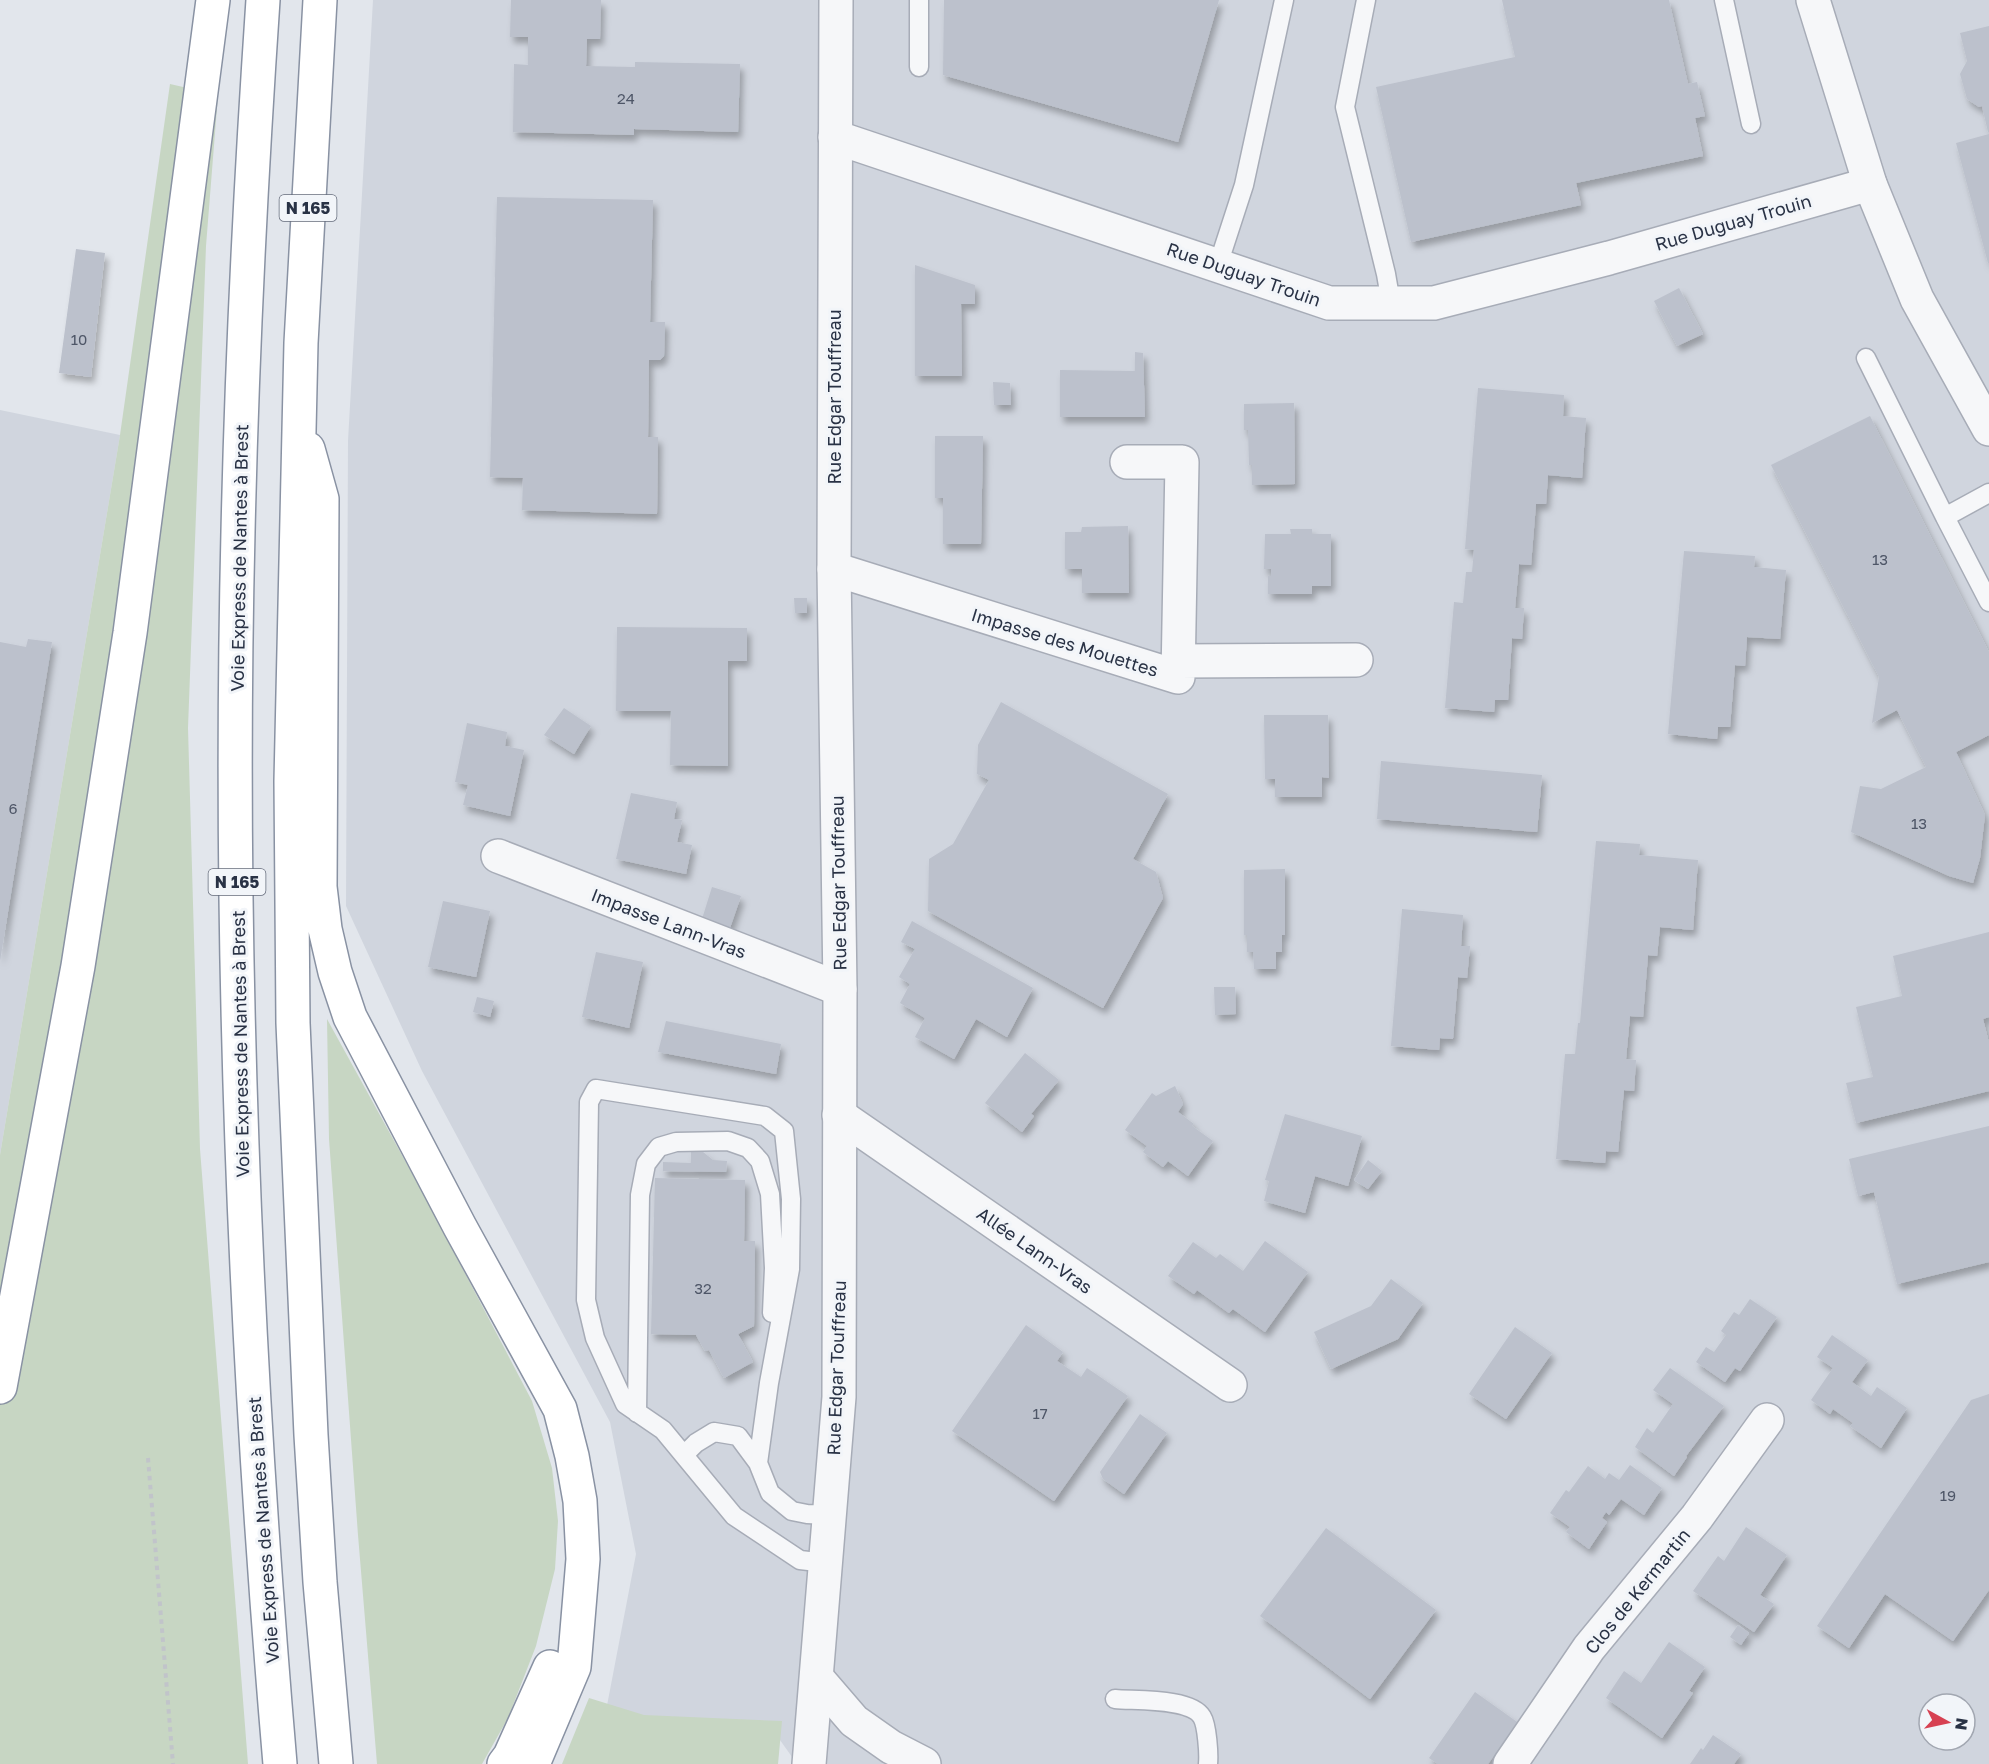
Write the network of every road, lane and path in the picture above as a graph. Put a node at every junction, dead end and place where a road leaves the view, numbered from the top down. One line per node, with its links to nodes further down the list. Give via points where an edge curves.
1 (213, 0): 31 (highway, via 130,633 78,966)
2 (263, 0): 43 (highway, Voie Express de Nantes à Brest / N 165, via 243,360 235,759 244,1196)
3 (320, 0): 17 (highway, N 165)
4 (836, 0): 12 (street, Rue Edgar Touffreau)
5 (919, 0): 10 (lane)
6 (1284, 0): 14 (lane, via 1244,185)
7 (1366, 0): 15 (lane, via 1345,106)
8 (1724, 0): 11 (lane)
9 (1813, 0): 13 (street)
10 (919, 67)
11 (1751, 124)
12 (835, 137): 14 (street, Rue Duguay Trouin); 22 (street, Rue Edgar Touffreau)
13 (1870, 184): 15 (street, Rue Duguay Trouin, via 1434,303); 18 (street, via 1917,299)
14 (1218, 265): 15 (street, Rue Duguay Trouin, via 1329,303)
15 (1391, 303)
16 (1866, 358): 21 (lane)
17 (299, 415): 38 (highway, via 322,499 320,887 333,962 350,1017 560,1409 580,1501); 44 (highway, N 165, via 291,781 293,1023 312,1447)
18 (1989, 429)
19 (1127, 462): 25 (street, Impasse des Mouettes, via 1182,462)
20 (1989, 493): 21 (lane)
21 (1945, 517): 23 (lane)
22 (834, 569): 25 (street, Impasse des Mouettes, via 1178,677); 27 (street, Rue Edgar Touffreau)
23 (1989, 602)
24 (1356, 660): 25 (street)
25 (1178, 661)
26 (498, 856): 27 (street, Impasse Lann-Vras)
27 (840, 989): 28 (street, Rue Edgar Touffreau)
28 (839, 1115): 30 (street, Allée Lann-Vras); 37 (street, Rue Edgar Touffreau, via 839,1396)
29 (769, 1383): 32 (lane, via 774,1269 770,1194 760,1161 748,1148 728,1141 676,1142 659,1147 646,1164 640,1195); 32 (lane, via 790,1269 791,1199 784,1131 765,1116 596,1089 590,1102 586,1300 595,1338 625,1404); 36 (lane)
30 (1230, 1385)
31 (0, 1387)
32 (637, 1413): 34 (lane, via 663,1430)
33 (1767, 1420): 50 (street, Clos de Kermartin, via 1697,1517 1589,1648)
34 (684, 1455): 36 (lane, via 714,1432 738,1436); 39 (lane, via 734,1516 800,1560)
35 (148, 1458): 42 (path)
36 (758, 1463): 37 (lane, via 770,1493 792,1511)
37 (829, 1515): 39 (street, Rue Edgar Touffreau)
38 (583, 1559): 45 (highway, via 552,1662); 46 (highway, via 574,1667)
39 (826, 1563): 40 (street, Rue Edgar Touffreau)
40 (817, 1678): 47 (street, Rue Edgar Touffreau); 48 (street, via 854,1721)
41 (1115, 1699): 49 (lane, via 1176,1703 1192,1708 1202,1717)
42 (173, 1764)
43 (280, 1764)
44 (336, 1764)
45 (504, 1764)
46 (533, 1764)
47 (809, 1764)
48 (924, 1764)
49 (1208, 1764)
50 (1510, 1764)

